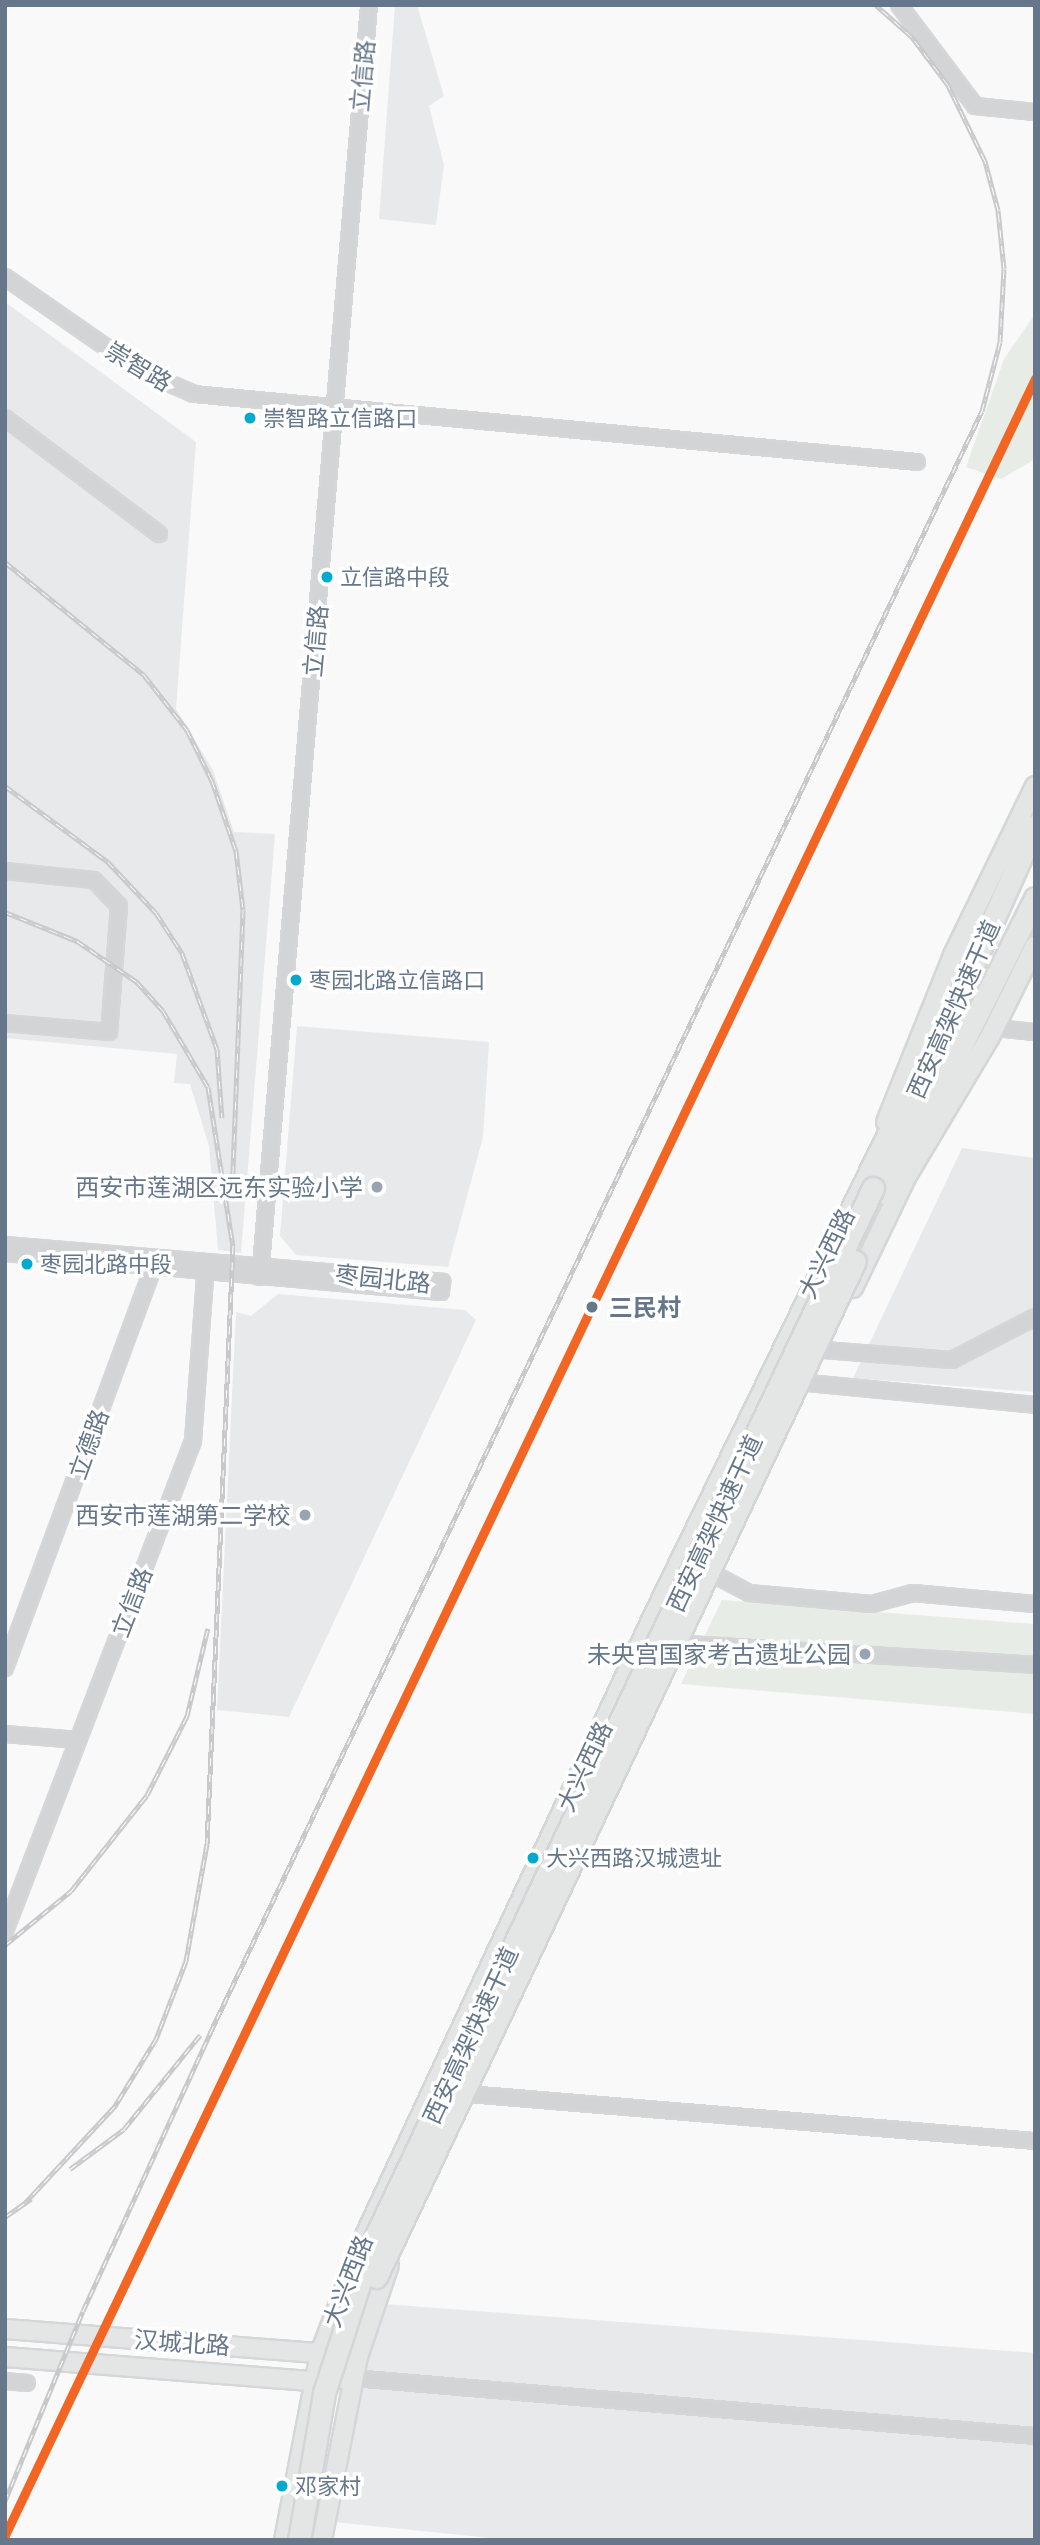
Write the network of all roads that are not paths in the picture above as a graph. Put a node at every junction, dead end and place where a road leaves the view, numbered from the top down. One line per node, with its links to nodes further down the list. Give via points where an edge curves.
1 (369, 5): 5 (street, 立信路)
2 (899, 5): 3 (street, via 975,106)
3 (1035, 111)
4 (5, 277): 5 (street, 崇智路, via 170,388)
5 (334, 407): 7 (street, 崇智路); 25 (street, 立信路)
6 (5, 418): 8 (street)
7 (917, 462)
8 (159, 534)
9 (1035, 786): 18 (main road, via 953,956)
10 (1035, 826): 14 (highway, 西安高架快速干道)
11 (5, 871): 15 (street, via 93,880 120,906 109,1032)
12 (1035, 898): 14 (highway, 西安高架快速干道)
13 (1035, 946): 16 (main road)
14 (960, 1021): 18 (main road, 大兴西路); 19 (main road, 大兴西路); 20 (highway, 西安高架快速干道)
15 (5, 1023)
16 (995, 1028): 17 (street); 19 (main road)
17 (1035, 1032)
18 (874, 1154): 41 (main road, 大兴西路, via 366,2233)
19 (907, 1176): 27 (main road, 大兴西路)
20 (880, 1191): 50 (highway, 西安高架快速干道, bridge, via 372,2245 324,2393); 51 (highway, 西安高架快速干道, bridge, via 385,2252 331,2422)
21 (5, 1245): 23 (street, 枣园北路)
22 (5, 1253): 23 (street, 枣园北路)
23 (155, 1263): 24 (street, 枣园北路); 34 (street, 立德路)
24 (206, 1268): 25 (street, 枣园北路); 36 (street, 立信路, via 193,1441)
25 (260, 1272): 25 (street, 枣园北路, via 441,1292 442,1282)
26 (1035, 1317): 27 (street, via 952,1360)
27 (824, 1350): 28 (main road, 大兴西路)
28 (808, 1383): 29 (street); 30 (main road, 大兴西路)
29 (1035, 1405)
30 (717, 1576): 31 (street, via 750,1593 790,1597 872,1604 913,1593); 32 (main road, 大兴西路)
31 (1035, 1604)
32 (685, 1644): 33 (street); 38 (main road, 大兴西路)
33 (1035, 1665)
34 (5, 1668)
35 (5, 1734): 36 (street)
36 (78, 1740): 37 (street, 立信路)
37 (5, 1931)
38 (468, 2094): 39 (street); 43 (main road, 大兴西路, via 389,2264)
39 (1035, 2141)
40 (5, 2329): 41 (main road, 汉城北路)
41 (320, 2353): 43 (main road, 汉城北路); 46 (main road, 大兴西路)
42 (5, 2357): 46 (main road, 汉城北路)
43 (358, 2357): 44 (main road, 大兴西路)
44 (353, 2378): 46 (main road, 汉城北路); 48 (street); 52 (main road, 大兴西路)
45 (5, 2381): 47 (street)
46 (313, 2381): 49 (main road, 大兴西路)
47 (27, 2383)
48 (1035, 2436)
49 (284, 2540)
50 (299, 2540)
51 (312, 2540)
52 (322, 2540)

